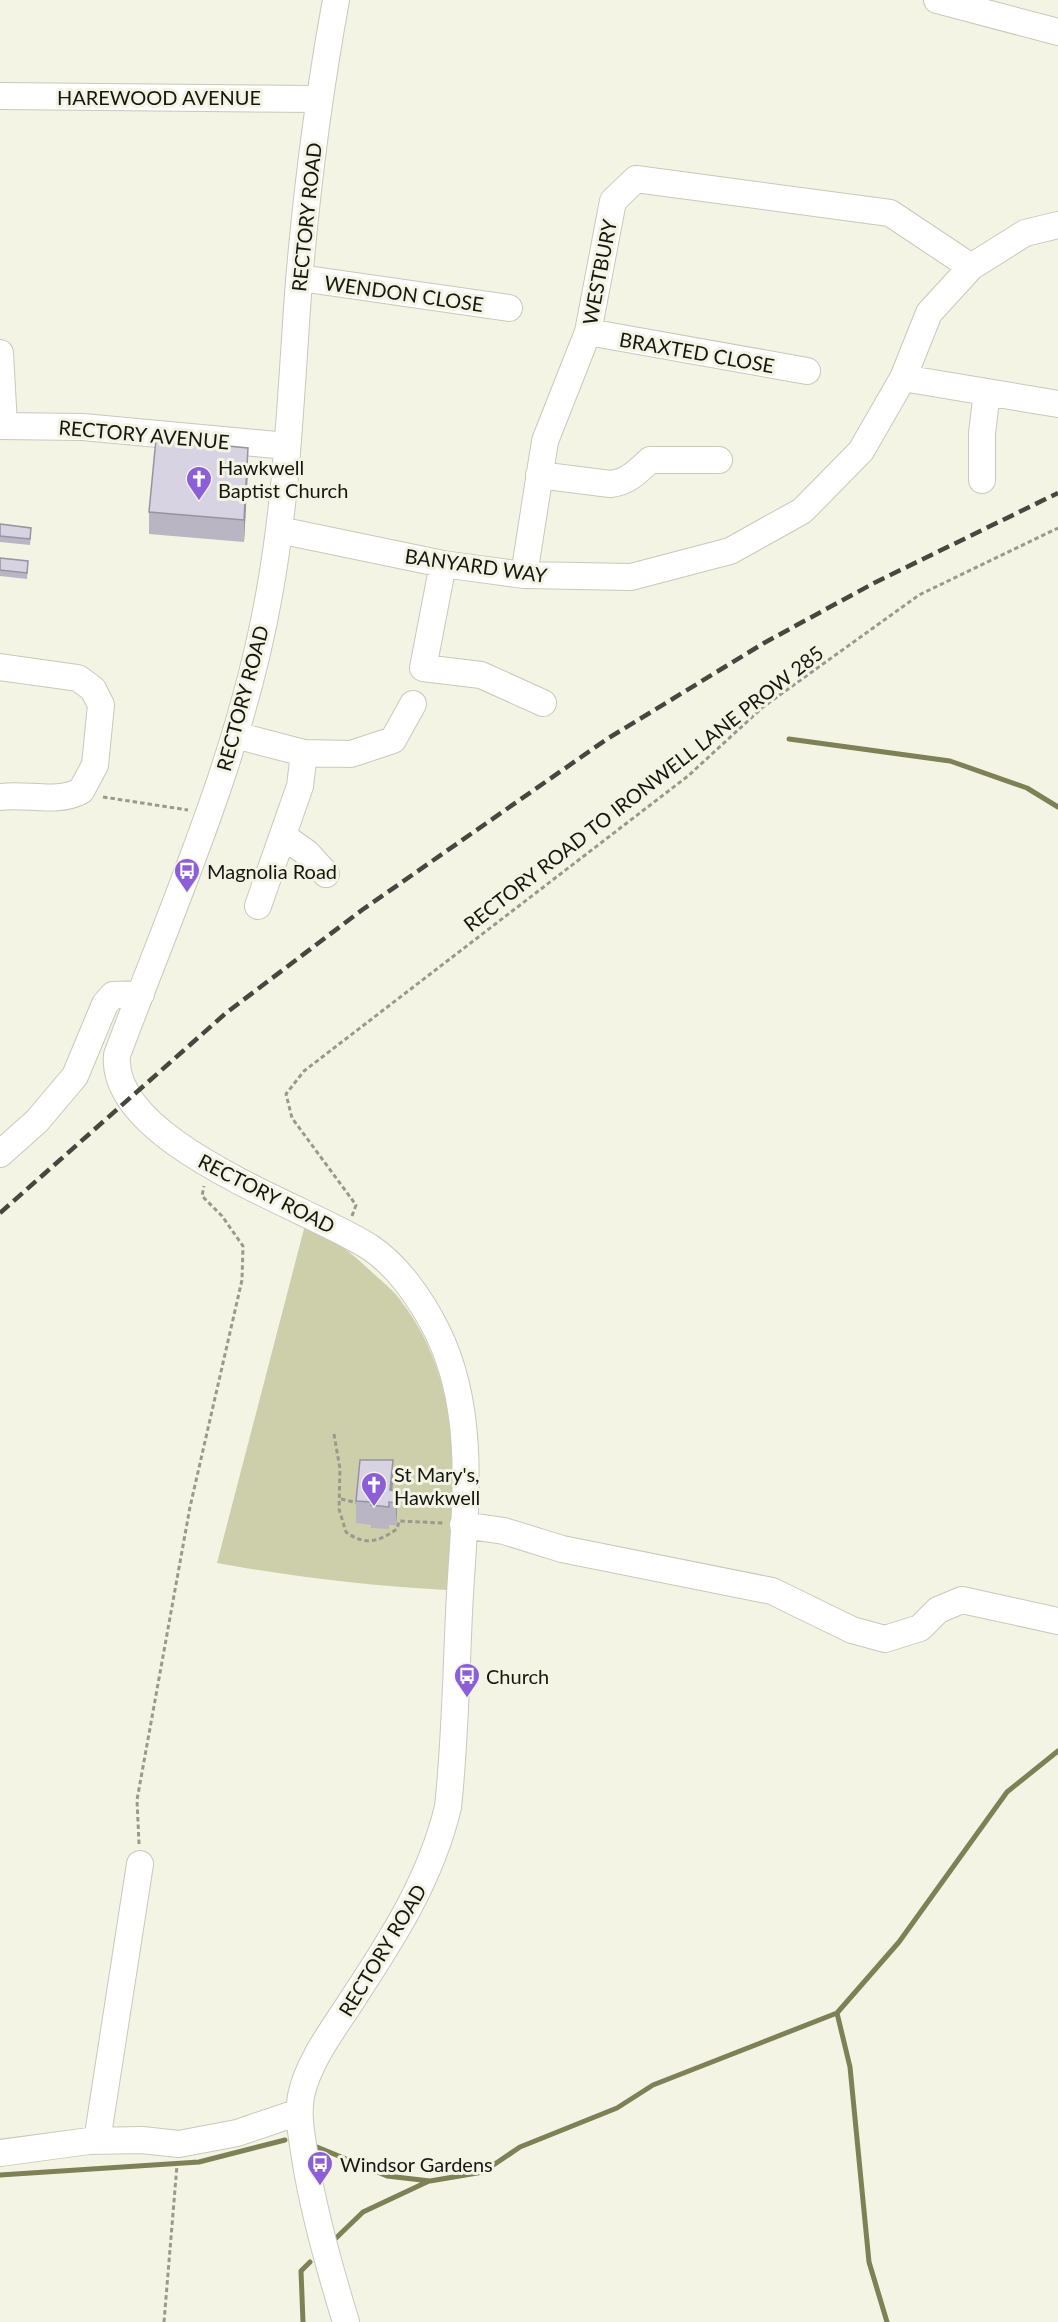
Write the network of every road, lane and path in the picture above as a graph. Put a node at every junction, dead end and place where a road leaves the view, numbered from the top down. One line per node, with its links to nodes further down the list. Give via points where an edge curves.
1 (336, 0): 5 (street, RECTORY ROAD)
2 (937, 0): 3 (street)
3 (1058, 32)
4 (0, 96): 5 (street, HAREWOOD AVENUE)
5 (318, 99): 8 (street, RECTORY ROAD)
6 (1058, 225): 7 (street, BANYARD WAY, via 1025,233)
7 (971, 267): 10 (street, WESTBURY, via 890,213 636,179 613,201); 13 (street, BANYARD WAY, via 929,313)
8 (300, 278): 9 (street, WENDON CLOSE); 17 (street, RECTORY ROAD)
9 (509, 308)
10 (588, 332): 12 (street, BRAXTED CLOSE); 19 (street, WESTBURY, via 545,441)
11 (0, 353): 16 (street)
12 (807, 371)
13 (903, 378): 14 (street); 24 (street, BANYARD WAY, via 861,451 802,511 730,551 631,578)
14 (987, 392): 15 (street); 20 (street)
15 (1058, 404)
16 (2, 426): 17 (street, RECTORY AVENUE, via 83,427)
17 (287, 446): 22 (street, RECTORY ROAD)
18 (719, 460): 19 (street, via 650,460 633,476 610,484)
19 (540, 475): 24 (street, WESTBURY)
20 (982, 480)
21 (1058, 528): 39 (path, RECTORY ROAD TO IRONWELL LANE PROW 285, via 919,596 783,693 688,777 304,1071 286,1094 292,1118 356,1205)
22 (279, 530): 23 (street, BANYARD WAY); 28 (street, RECTORY ROAD, via 264,620)
23 (442, 564): 24 (street, BANYARD WAY); 26 (street, via 423,668 481,675)
24 (524, 575)
25 (0, 667): 30 (street, via 78,678 93,689 101,705 95,765)
26 (543, 703)
27 (413, 704): 29 (street, via 393,740 351,754)
28 (235, 735): 29 (street); 32 (street, RECTORY ROAD)
29 (304, 753): 33 (street, via 300,786)
30 (81, 791): 31 (street, via 61,798 18,794); 32 (path)
31 (0, 797)
32 (208, 814): 36 (street, RECTORY ROAD)
33 (283, 836): 34 (street, via 307,853); 35 (street)
34 (326, 874)
35 (258, 906)
36 (141, 994): 37 (street, via 113,995 105,1004 75,1076 37,1121); 38 (street, RECTORY ROAD, via 117,1055 120,1082 150,1120)
37 (0, 1154)
38 (207, 1165): 39 (street, RECTORY ROAD); 45 (path, via 202,1196 243,1246 242,1280 190,1507 137,1800)
39 (347, 1234): 43 (street, RECTORY ROAD, via 372,1249 407,1284 437,1331 450,1362 463,1416)
40 (334, 1434): 41 (path)
41 (341, 1499): 42 (path); 43 (path, via 339,1509 346,1532 365,1542 383,1539 397,1529 399,1521)
42 (358, 1503)
43 (463, 1525): 44 (street, via 772,1591 852,1630 885,1638 920,1628 938,1610 962,1600); 46 (street, RECTORY ROAD, via 452,1770 440,1843 401,1924 313,2065 304,2083)
44 (1058, 1621)
45 (140, 1864): 47 (street)
46 (299, 2112): 47 (street, via 237,2133 179,2144); 51 (street, RECTORY ROAD, via 315,2216)
47 (97, 2141): 48 (street)
48 (0, 2153)
49 (177, 2175): 50 (path)
50 (164, 2322)
51 (346, 2322)

